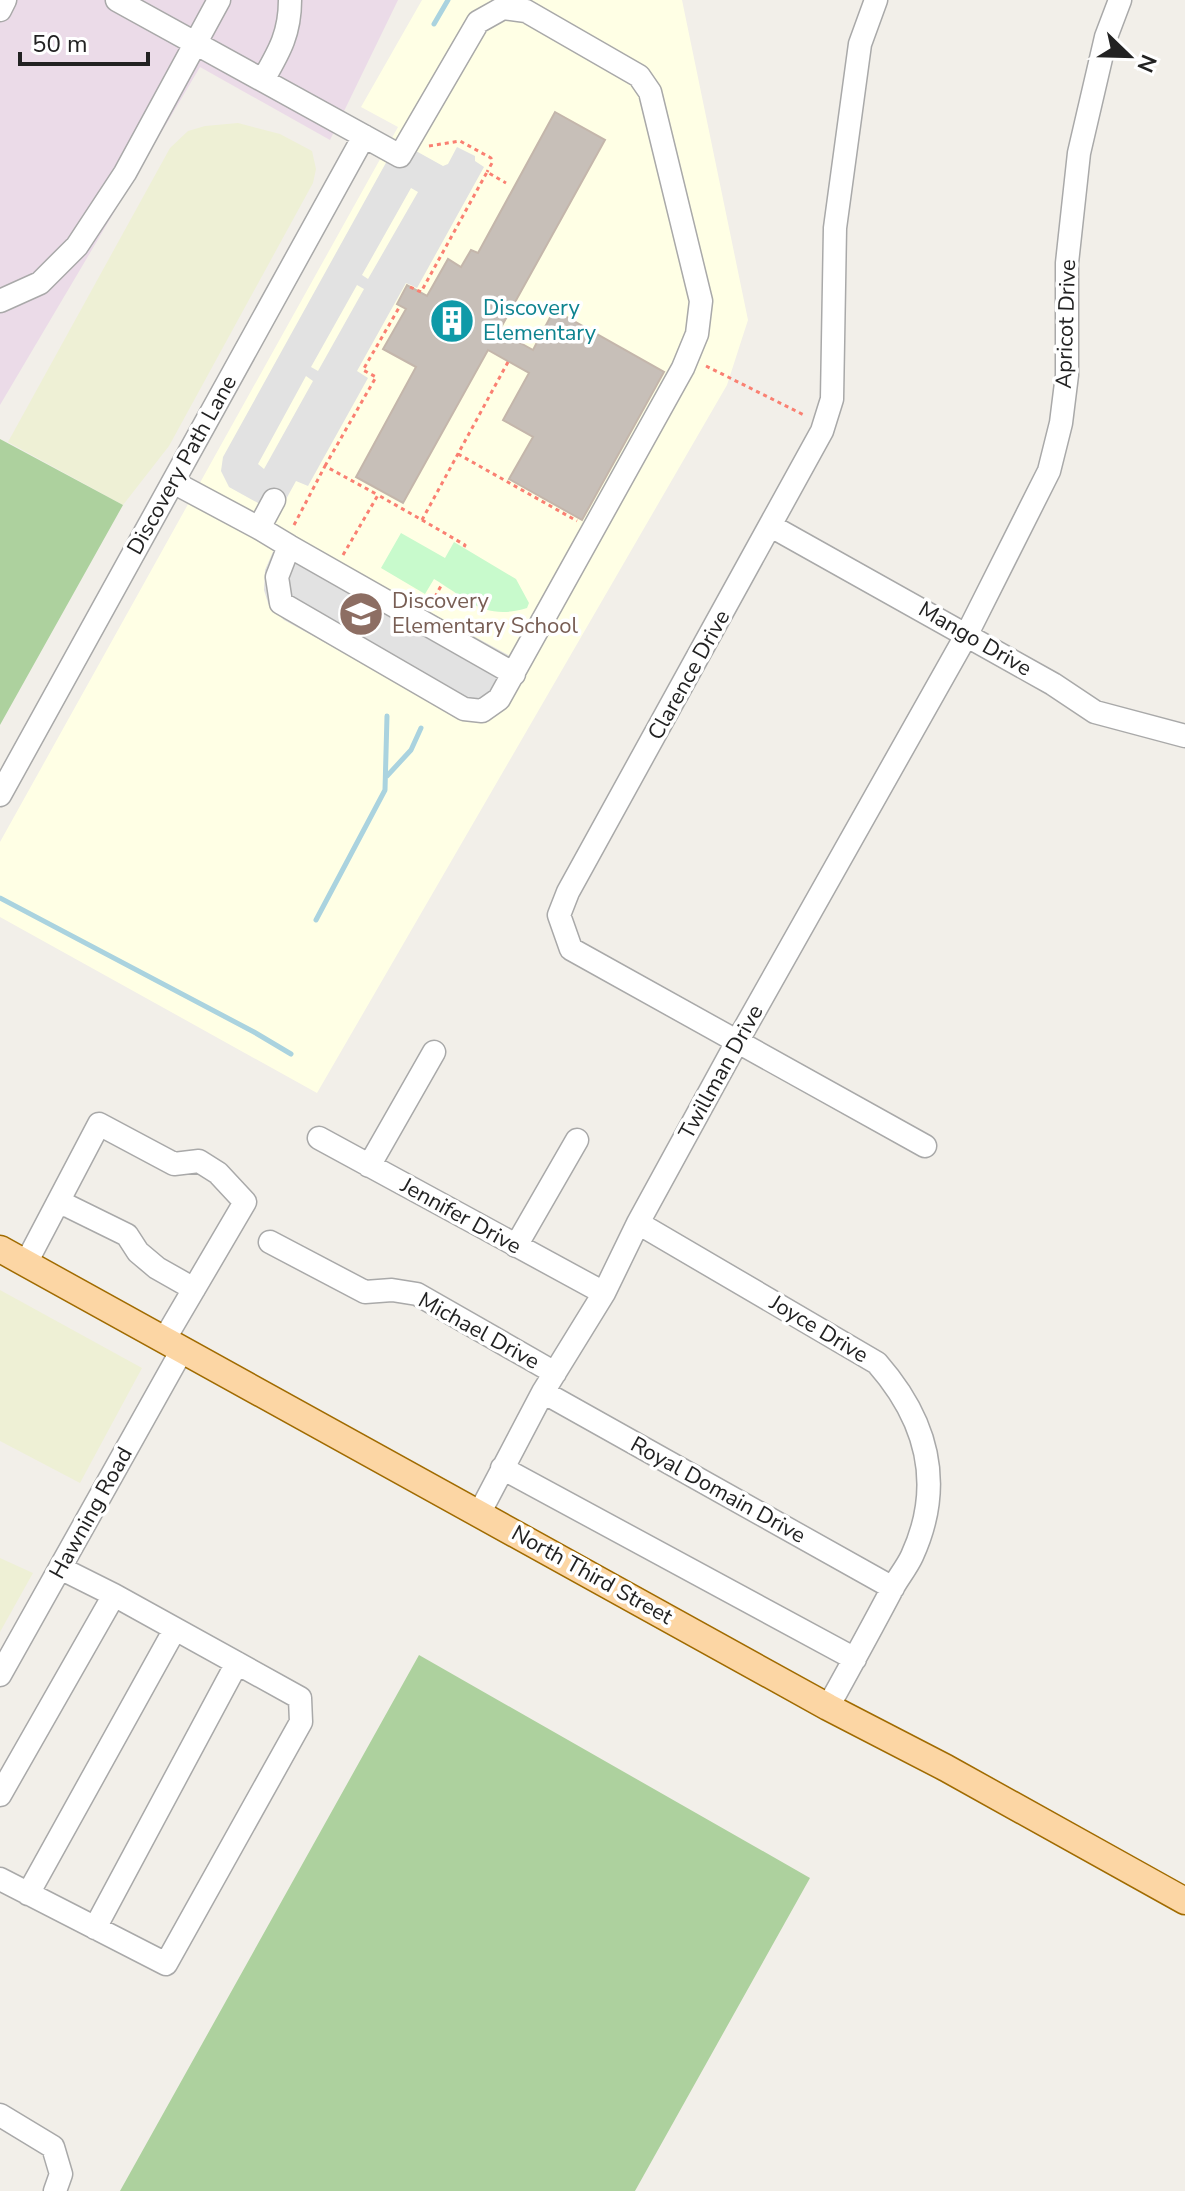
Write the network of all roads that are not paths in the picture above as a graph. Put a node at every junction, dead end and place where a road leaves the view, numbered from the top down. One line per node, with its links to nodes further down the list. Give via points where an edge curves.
1 (5, 0): 8 (street)
2 (117, 0): 7 (street)
3 (219, 0): 9 (street)
4 (290, 0): 10 (street, via 290,25)
5 (876, 0): 15 (street, Clarence Drive, via 860,44 835,228 832,399 824,425)
6 (1120, 0): 18 (street, Apricot Drive, via 1079,153 1067,263 1067,375 1061,423 1049,471)
7 (140, 6): 9 (street)
8 (0, 10)
9 (197, 44): 10 (street); 12 (street, via 77,246 40,283)
10 (263, 80): 11 (street)
11 (364, 136): 13 (street, Discovery Path Lane); 19 (street, via 400,156 478,22 503,8 526,11 639,76 650,92 701,301 697,334)
12 (0, 301)
13 (173, 482): 16 (street); 21 (street, Discovery Path Lane)
14 (274, 500): 16 (street)
15 (771, 526): 18 (street, Mango Drive); 22 (street, Clarence Drive, via 559,915 571,949)
16 (259, 528): 17 (street)
17 (290, 538): 19 (street); 19 (street, via 277,577 281,603 464,709 482,711 499,699)
18 (967, 634): 20 (street, Mango Drive, via 1095,712); 22 (street, Twillman Drive)
19 (514, 674)
20 (1184, 734)
21 (0, 795)
22 (737, 1042): 26 (street, Clarence Drive); 29 (street, Twillman Drive)
23 (434, 1052): 27 (street)
24 (319, 1138): 27 (street, Jennifer Drive)
25 (577, 1140): 31 (street)
26 (925, 1146)
27 (369, 1166): 31 (street, Jennifer Drive)
28 (57, 1204): 33 (street); 34 (street, via 127,1235 157,1268); 34 (street, Hawning Road, via 99,1124 174,1164 199,1161 245,1202)
29 (638, 1223): 35 (street, Twillman Drive); 41 (street, Joyce Drive, via 877,1363 894,1382 920,1427 929,1493 912,1556)
30 (270, 1242): 37 (street, Michael Drive, via 365,1292 417,1294)
31 (516, 1246): 35 (street, Jennifer Drive)
32 (0, 1249): 33 (main road, North Third Street)
33 (26, 1263): 36 (main road, North Third Street)
34 (194, 1289): 36 (street, Hawning Road)
35 (604, 1293): 37 (street, Twillman Drive)
36 (173, 1345): 39 (main road, North Third Street); 40 (street, Hawning Road)
37 (549, 1382): 38 (street, Twillman Drive); 41 (street, Royal Domain Drive)
38 (502, 1468): 39 (street, Twillman Drive); 44 (street)
39 (480, 1512): 47 (main road, North Third Street)
40 (60, 1568): 42 (street); 46 (street, Hawning Road)
41 (893, 1588): 44 (street, Joyce Drive)
42 (114, 1595): 43 (street); 48 (street)
43 (175, 1629): 45 (street); 50 (street)
44 (855, 1659): 47 (street, Joyce Drive)
45 (237, 1663): 52 (street); 52 (street, via 300,1698 301,1722 166,1964)
46 (0, 1675)
47 (828, 1707): 51 (main road, North Third Street)
48 (0, 1795)
49 (0, 1879): 50 (street)
50 (28, 1894): 52 (street)
51 (1185, 1901)
52 (95, 1928)
53 (0, 2115): 54 (street, via 53,2147 61,2174)
54 (55, 2191)

